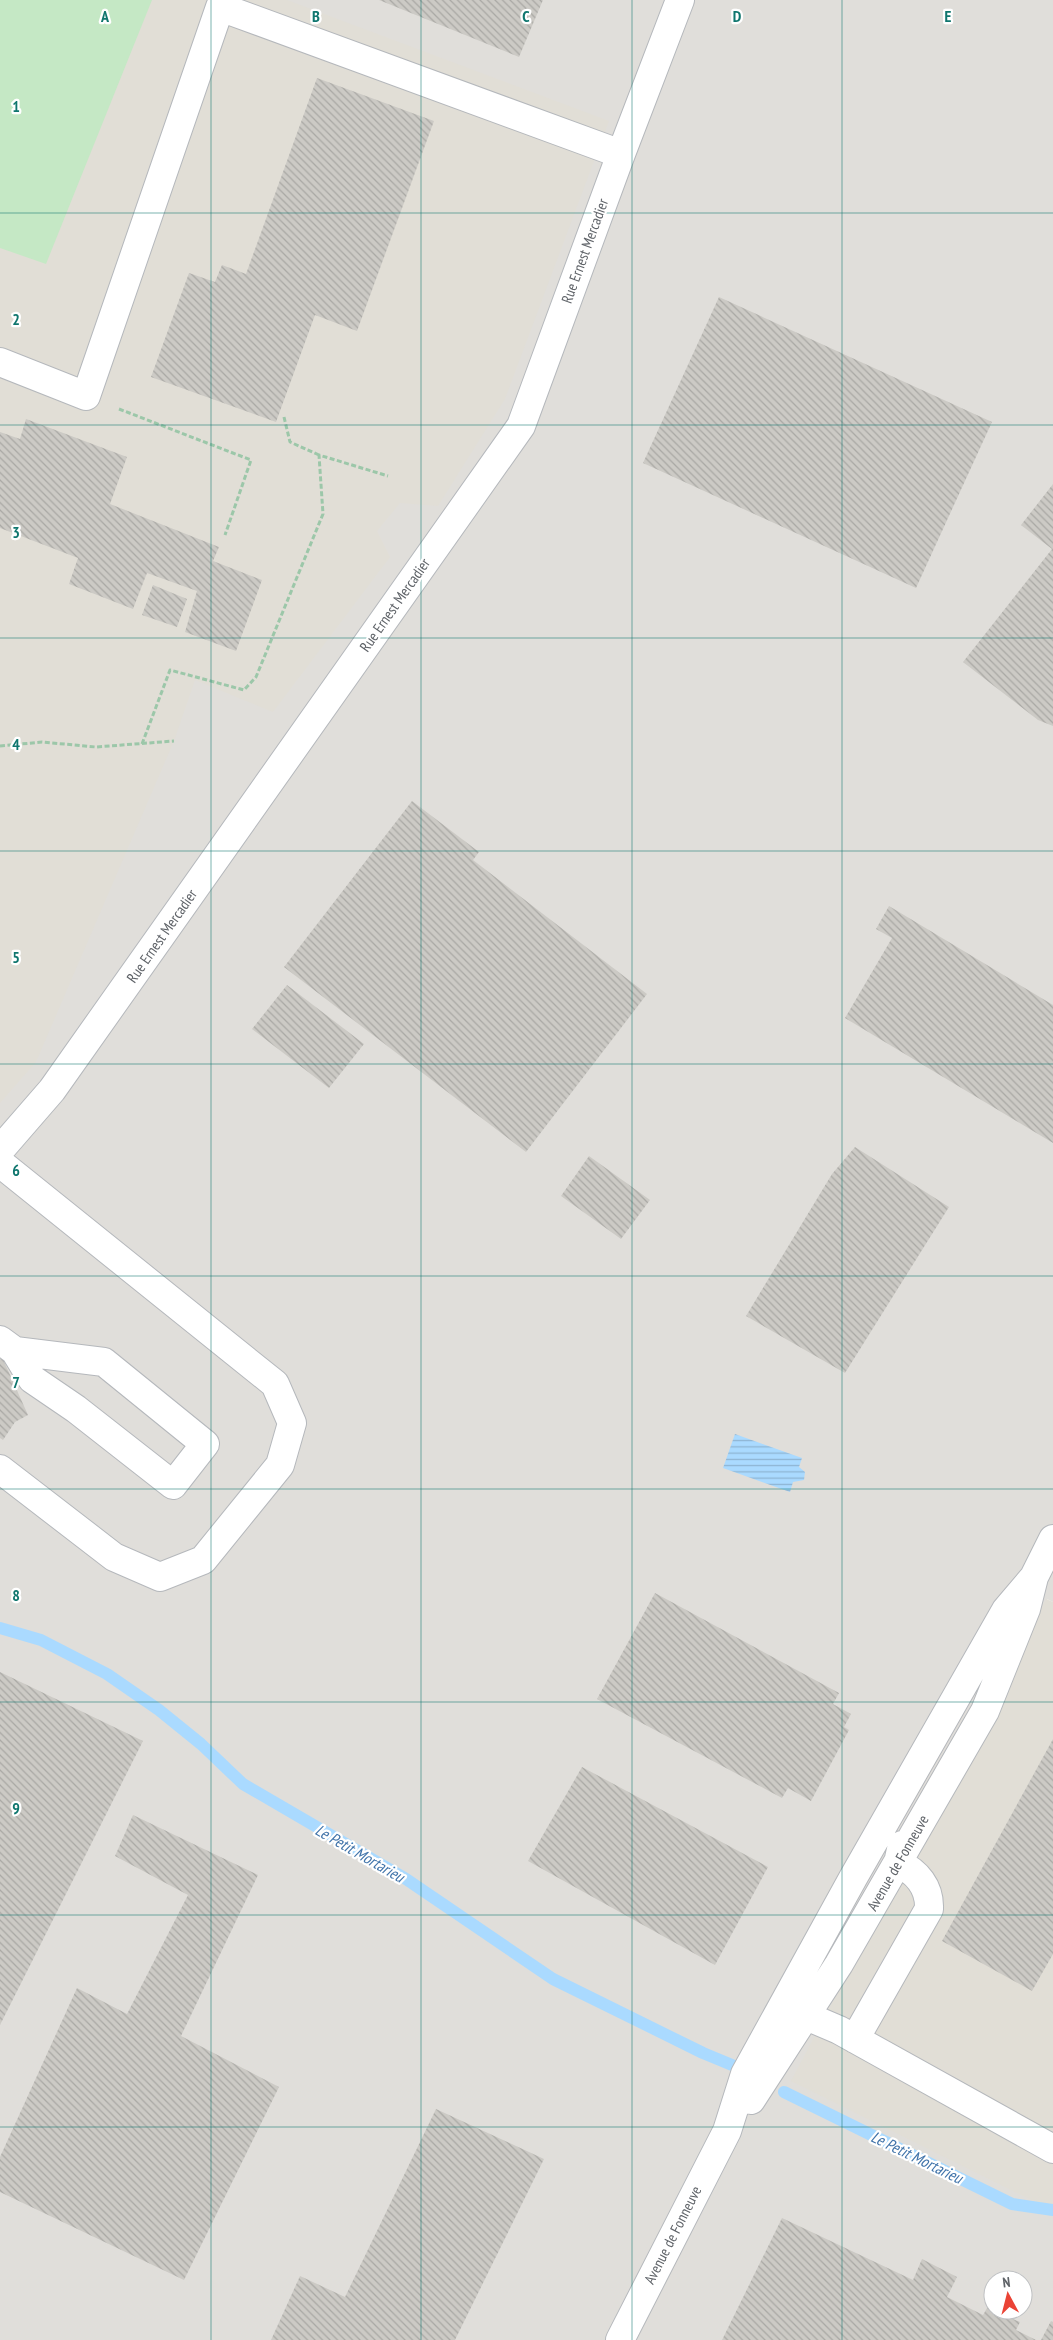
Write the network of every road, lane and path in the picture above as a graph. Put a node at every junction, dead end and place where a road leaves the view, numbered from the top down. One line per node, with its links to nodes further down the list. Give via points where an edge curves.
1 (680, 0): 2 (street, Rue Ernest Mercadier)
2 (621, 154): 4 (street, via 220,6); 12 (street, Rue Ernest Mercadier, via 521,426 52,1090)
3 (0, 362): 4 (street)
4 (86, 396): 8 (path, via 251,460)
5 (284, 417): 6 (path, via 290,442)
6 (319, 454): 7 (path); 10 (path, via 323,514 256,677 244,690 170,670)
7 (388, 476)
8 (225, 535)
9 (174, 741): 10 (path)
10 (142, 744): 11 (path, via 96,747 42,742)
11 (0, 746)
12 (0, 1150)
13 (0, 1163): 15 (street, via 275,1384 292,1423 280,1465 203,1560 160,1577 114,1557)
14 (7, 1346): 14 (street, via 32,1379 173,1485 206,1444 104,1362)
15 (0, 1469)
16 (1053, 1539): 17 (street, Avenue de Fonneuve)
17 (1043, 1583): 18 (street, Avenue de Fonneuve, via 1006,1610); 19 (street, Avenue de Fonneuve, via 1026,1609 985,1711)
18 (925, 1753): 19 (street); 22 (street, Avenue de Fonneuve, via 745,2074)
19 (898, 1863): 20 (street, Avenue de Fonneuve, via 839,1964); 21 (street, via 924,1884 930,1896 930,1909)
20 (804, 2015): 21 (street); 22 (street, Avenue de Fonneuve, via 749,2103)
21 (854, 2039): 23 (street)
22 (727, 2131): 24 (street, Avenue de Fonneuve)
23 (1053, 2149)
24 (620, 2340)

